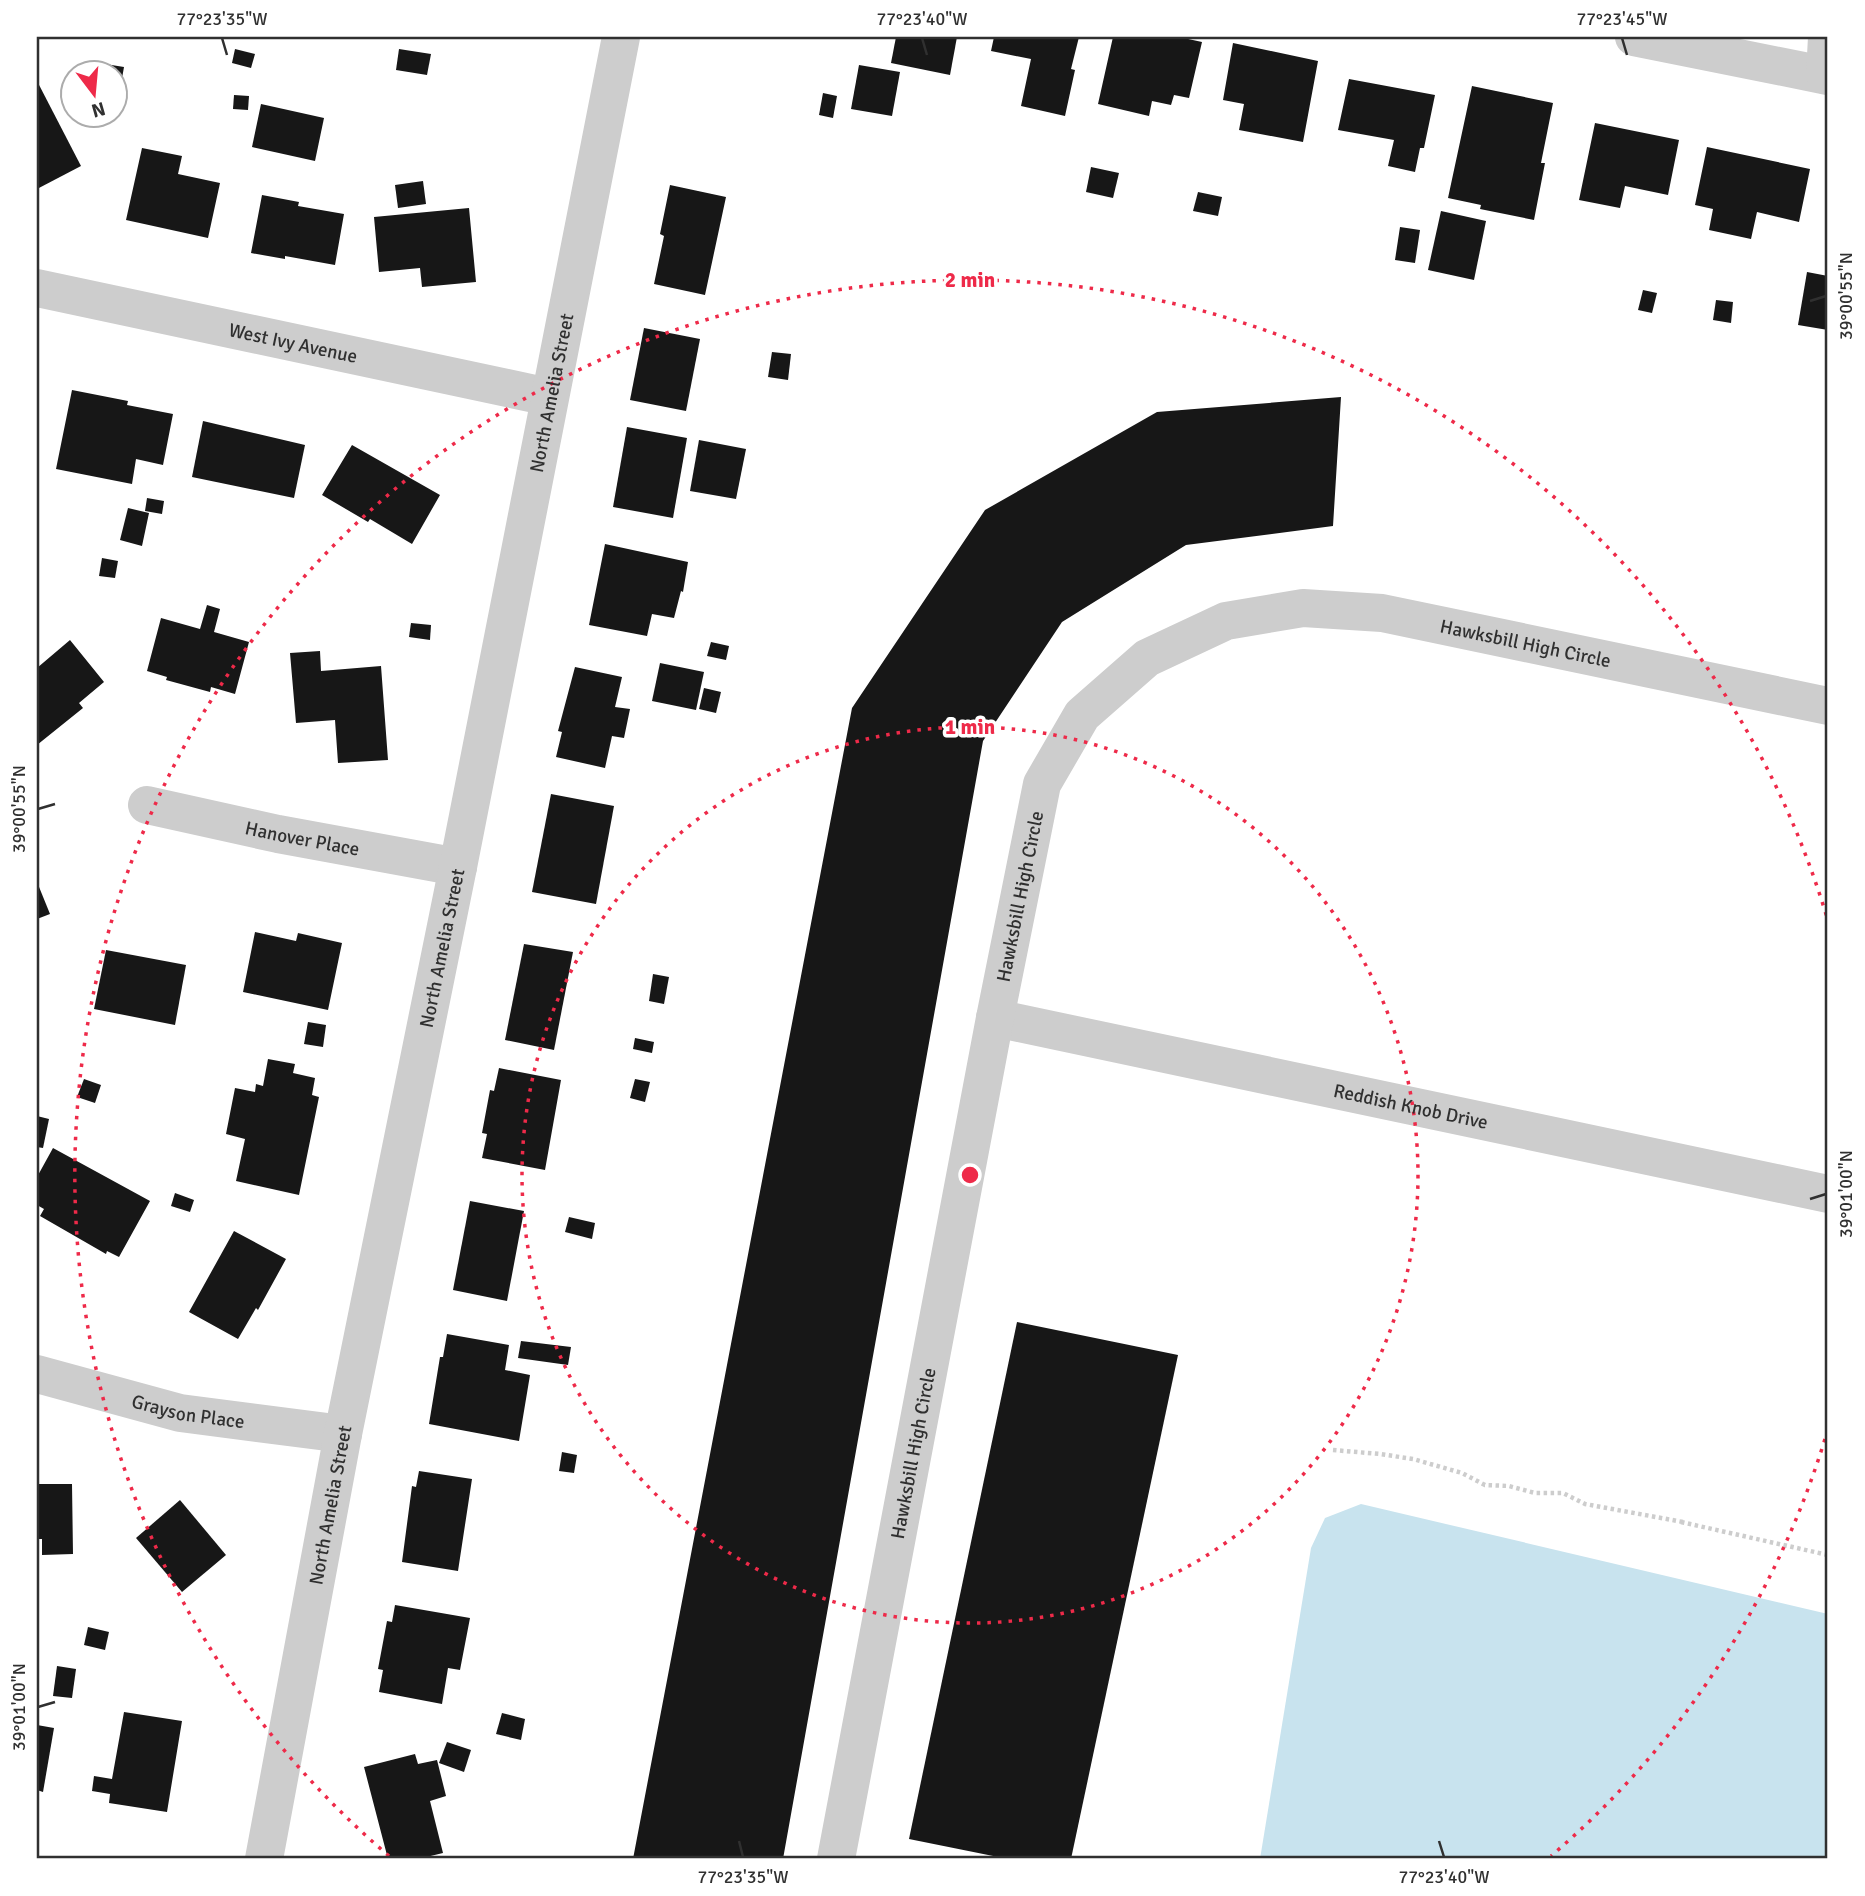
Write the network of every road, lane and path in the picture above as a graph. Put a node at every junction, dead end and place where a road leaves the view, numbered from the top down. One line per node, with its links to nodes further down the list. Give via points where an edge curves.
1 (621, 37): 6 (street, North Amelia Street)
2 (1634, 37): 4 (street)
3 (1827, 37): 4 (street)
4 (1826, 76)
5 (37, 288): 6 (street, West Ivy Avenue)
6 (550, 397): 9 (street, North Amelia Street)
7 (1828, 706): 10 (street, Hawksbill High Circle, via 1382,613 1303,608 1226,621 1147,658 1082,715 1042,784)
8 (147, 805): 9 (street, Hanover Place)
9 (458, 867): 13 (street, North Amelia Street)
10 (995, 1018): 11 (street, Reddish Knob Drive); 17 (street, Hawksbill High Circle)
11 (1828, 1194)
12 (37, 1374): 13 (street, Grayson Place, via 180,1413)
13 (343, 1434): 16 (street, North Amelia Street)
14 (1333, 1450): 15 (path, via 1413,1459 1462,1473 1485,1486 1563,1493 1585,1504)
15 (1828, 1555)
16 (264, 1859)
17 (836, 1859)

